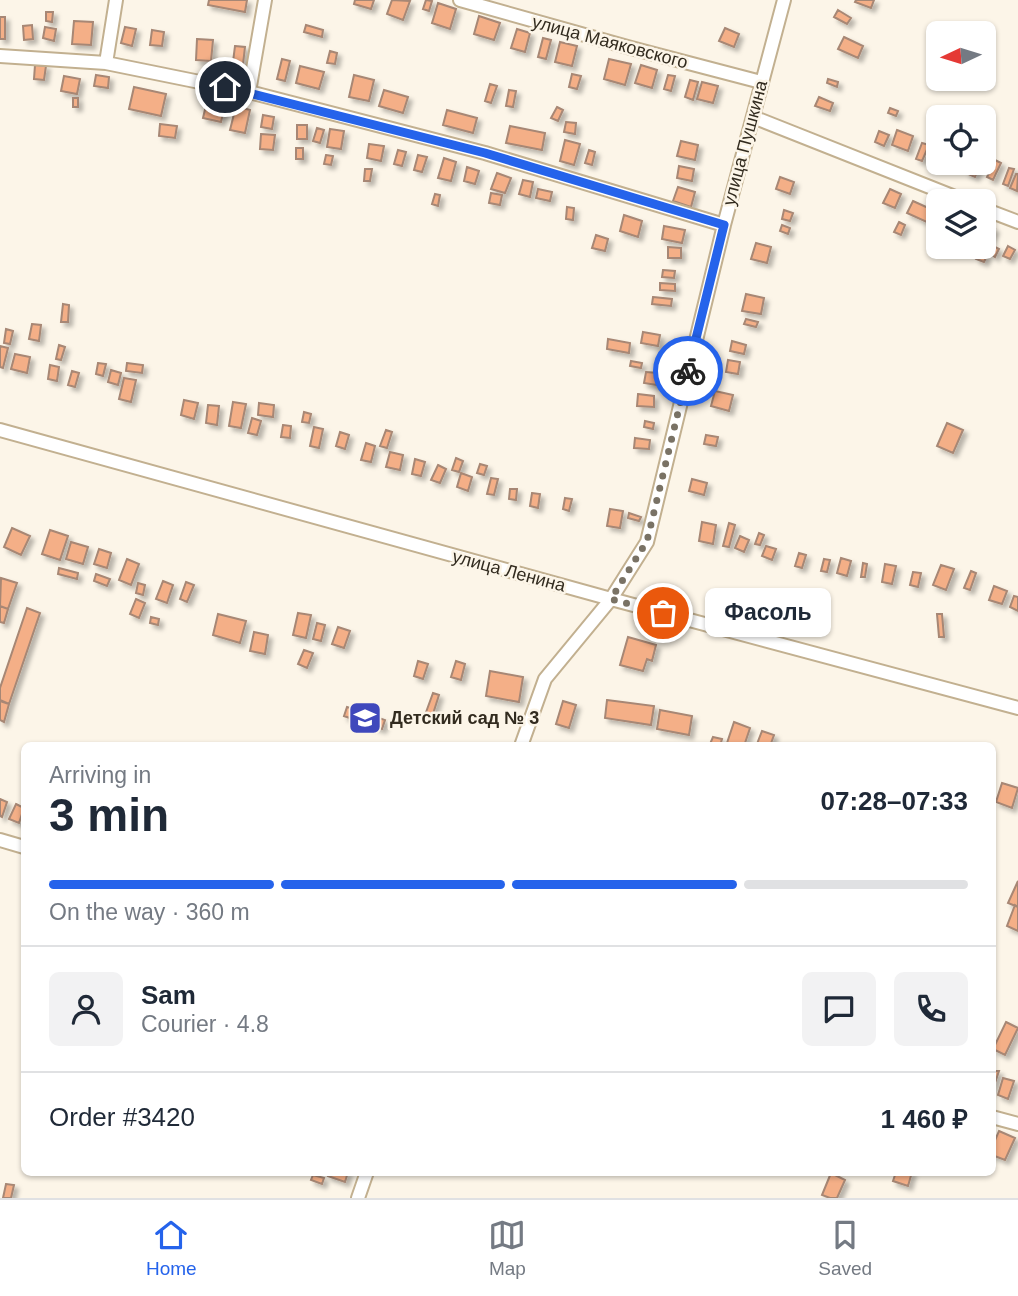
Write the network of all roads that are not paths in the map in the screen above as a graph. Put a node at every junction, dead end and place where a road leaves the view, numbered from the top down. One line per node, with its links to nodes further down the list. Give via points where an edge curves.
1 (116, 0): 6 (street)
2 (265, 0): 8 (street)
3 (460, 0): 7 (street, улица Маяковского)
4 (784, 0): 7 (street, улица Пушкина)
5 (0, 56): 6 (street)
6 (106, 63): 8 (street)
7 (761, 82): 9 (street, улица Пушкина)
8 (248, 92): 13 (street, via 485,153)
9 (753, 117): 10 (street); 13 (street, улица Пушкина)
10 (935, 189)
11 (996, 214): 12 (street)
12 (1018, 222)
13 (724, 225): 15 (street, улица Пушкина, via 647,541)
14 (0, 430): 15 (street, улица Ленина)
15 (611, 599): 16 (street, улица Ленина); 17 (street, улица Пушкина, via 545,679)
16 (1018, 708)
17 (522, 742)
18 (0, 840): 19 (street)
19 (21, 846)
20 (996, 1118): 21 (street)
21 (1018, 1124)
22 (366, 1176): 23 (street)
23 (358, 1198)

